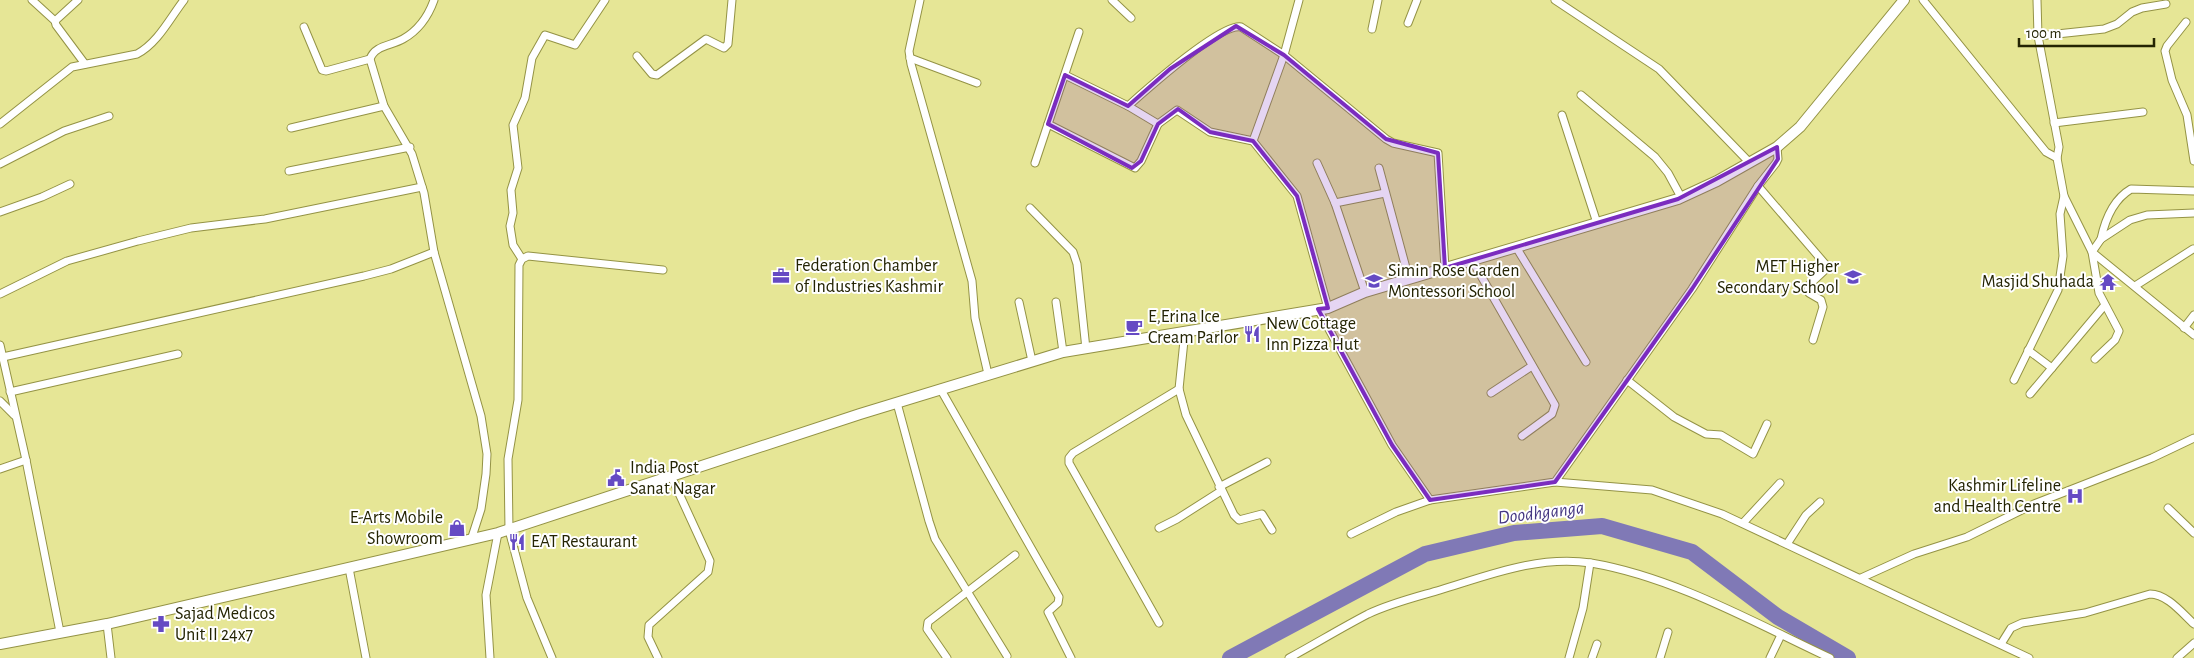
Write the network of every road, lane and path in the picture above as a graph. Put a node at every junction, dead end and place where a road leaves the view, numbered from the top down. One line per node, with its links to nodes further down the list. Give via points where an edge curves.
1 (32, 0): 18 (street)
2 (78, 0): 18 (street)
3 (184, 0): 29 (street, via 145,50)
4 (434, 0): 28 (street, via 420,26 401,40 377,50)
5 (605, 0): 71 (street, via 575,45 545,35 532,58 525,98 513,125 518,168 511,190 513,213 510,226 513,245)
6 (732, 0): 26 (street, via 728,44 724,48 706,39 657,75 652,74)
7 (920, 0): 27 (street)
8 (1112, 0): 17 (street)
9 (1299, 0): 25 (street)
10 (1378, 0): 22 (street)
11 (1417, 0): 20 (street)
12 (1555, 0): 48 (street, via 1658,69)
13 (1904, 0): 44 (main road, via 1800,127)
14 (1923, 0): 46 (street, via 2046,152)
15 (2037, 0): 24 (street)
16 (2166, 4): 24 (street, via 2132,12 2104,29)
17 (1131, 18)
18 (55, 21): 29 (street)
19 (2186, 22): 47 (street, via 2165,51 2172,80 2187,115)
20 (1408, 23)
21 (304, 27): 28 (street, via 322,70)
22 (1372, 29)
23 (1079, 32): 30 (street)
24 (2038, 36): 38 (street)
25 (1284, 55): 34 (street, via 1236,26 1222,32 1170,69); 43 (street); 73 (street, via 1386,140 1438,153)
26 (637, 56)
27 (910, 58): 31 (street); 99 (street, via 970,271 975,318)
28 (370, 59): 33 (street)
29 (86, 64): 39 (street, via 67,70)
30 (1065, 75): 34 (street); 40 (street)
31 (977, 82)
32 (1581, 95): 60 (street, via 1655,157)
33 (384, 106): 42 (street); 45 (street)
34 (1128, 106): 41 (street)
35 (2143, 112): 38 (street)
36 (109, 116): 51 (street, via 64,131)
37 (1562, 116): 65 (street)
38 (2054, 123): 46 (street, via 2059,147)
39 (0, 124)
40 (1048, 124): 41 (street, via 1132,168 1141,161); 49 (street)
41 (1158, 124): 43 (street, via 1177,110 1210,132)
42 (291, 128)
43 (1253, 141): 82 (street, via 1297,196)
44 (1777, 146): 48 (main road); 55 (street, via 1778,159)
45 (410, 147): 53 (street); 56 (street)
46 (2057, 158): 59 (street)
47 (2194, 161)
48 (1749, 162): 60 (main road)
49 (1035, 163)
50 (1318, 163): 61 (street)
51 (0, 164)
52 (1379, 168): 58 (street)
53 (289, 171)
54 (70, 184): 63 (street)
55 (1758, 186): 87 (street, via 1826,265 1808,286 1823,307); 100 (street, via 1692,289)
56 (422, 187): 69 (street); 78 (street, via 265,219 191,228 147,239 67,261)
57 (2194, 192): 66 (street, via 2131,189 2123,194 2107,218)
58 (1385, 193): 61 (street); 75 (street)
59 (2064, 196): 70 (street); 90 (street, via 2060,214 2064,256 2058,290)
60 (1681, 197): 65 (main road)
61 (1335, 203): 77 (street)
62 (1030, 208): 89 (street, via 1073,252)
63 (0, 212)
64 (2194, 213): 66 (street, via 2147,215 2130,220)
65 (1597, 223): 67 (main road)
66 (2101, 239): 70 (street)
67 (1516, 247): 72 (main road); 96 (street)
68 (2193, 249): 76 (street)
69 (434, 252): 93 (street, via 364,276); 130 (street, via 469,368 485,436 484,492)
70 (2092, 252): 76 (street); 81 (street)
71 (522, 259): 74 (street, via 528,256); 125 (street, via 519,265 518,400 508,459)
72 (1472, 260): 73 (main road); 97 (street)
73 (1445, 268): 75 (main road)
74 (662, 270)
75 (1408, 279): 77 (main road)
76 (2135, 286): 84 (street)
77 (1364, 292): 82 (main road)
78 (0, 294)
79 (1019, 302): 95 (street)
80 (1056, 302): 91 (street)
81 (2104, 306): 94 (street, via 2119,331 2115,340); 98 (street)
82 (1323, 309): 85 (main road); 120 (street, via 1392,446)
83 (2194, 315): 84 (street)
84 (2184, 328): 86 (street)
85 (1185, 331): 89 (main road); 102 (street)
86 (2194, 335)
87 (1813, 340)
88 (0, 345): 93 (street)
89 (1086, 349): 91 (main road)
90 (2028, 350): 98 (street); 101 (street)
91 (1063, 352): 95 (main road)
92 (178, 354): 104 (street)
93 (3, 357): 104 (street)
94 (2095, 359)
95 (1032, 361): 99 (main road)
96 (1586, 362)
97 (1532, 366): 105 (street); 111 (street, via 1555,408 1552,414)
98 (2052, 368): 106 (street)
99 (988, 374): 103 (main road)
100 (1627, 380): 110 (street, via 1674,417 1706,434 1721,435 1753,454); 117 (street)
101 (2014, 380)
102 (1179, 389): 119 (street, via 1186,416); 137 (street, via 1073,452 1069,458)
103 (941, 390): 108 (main road); 154 (street, via 1059,598 1048,612)
104 (10, 392): 109 (street)
105 (1491, 393)
106 (2030, 394)
107 (0, 401): 109 (street)
108 (897, 403): 116 (main road); 136 (street, via 929,522)
109 (15, 415): 113 (street)
110 (1767, 424)
111 (1522, 436)
112 (2194, 438): 135 (street, via 2034,504 1966,537 1914,554)
113 (26, 460): 115 (street); 140 (street)
114 (1267, 462): 119 (street)
115 (0, 469)
116 (671, 476): 125 (main road); 152 (street, via 710,567 649,625 648,636)
117 (1555, 482): 120 (street); 123 (street, via 1652,490)
118 (1780, 483): 123 (street)
119 (1220, 489): 124 (street); 126 (street, via 1236,518 1262,514)
120 (1430, 500): 128 (street)
121 (1820, 502): 131 (street, via 1806,514)
122 (2168, 508): 129 (street)
123 (1743, 523): 131 (street)
124 (1160, 528)
125 (509, 530): 127 (main road); 151 (street, via 527,598)
126 (1272, 530)
127 (498, 533): 130 (main road); 150 (street, via 486,595)
128 (1351, 534)
129 (2194, 534)
130 (471, 540): 134 (main road)
131 (1787, 544): 135 (street)
132 (1015, 555): 136 (street)
133 (1590, 563): 142 (street, via 1625,570 1700,597); 155 (street, via 1556,560 1510,568 1408,599 1370,614); 156 (street, via 1583,608)
134 (349, 568): 138 (main road); 149 (street)
135 (1861, 578): 146 (street)
136 (968, 594): 147 (street); 153 (street, via 927,625)
137 (1159, 623)
138 (107, 624): 140 (main road); 148 (street)
139 (2194, 624): 146 (street, via 2163,597 2150,594 2085,613 2022,623 2011,628)
140 (60, 632): 144 (main road)
141 (1668, 632): 158 (street)
142 (1781, 635): 159 (street); 160 (street)
143 (2194, 643): 162 (street)
144 (0, 644)
145 (1597, 644): 157 (street)
146 (2001, 644): 161 (street)
147 (1007, 656)
148 (111, 658)
149 (366, 658)
150 (490, 658)
151 (552, 658)
152 (658, 658)
153 (947, 658)
154 (1072, 658)
155 (1288, 658)
156 (1569, 658)
157 (1592, 658)
158 (1660, 658)
159 (1770, 658)
160 (1830, 658)
161 (2029, 658)
162 (2177, 658)

